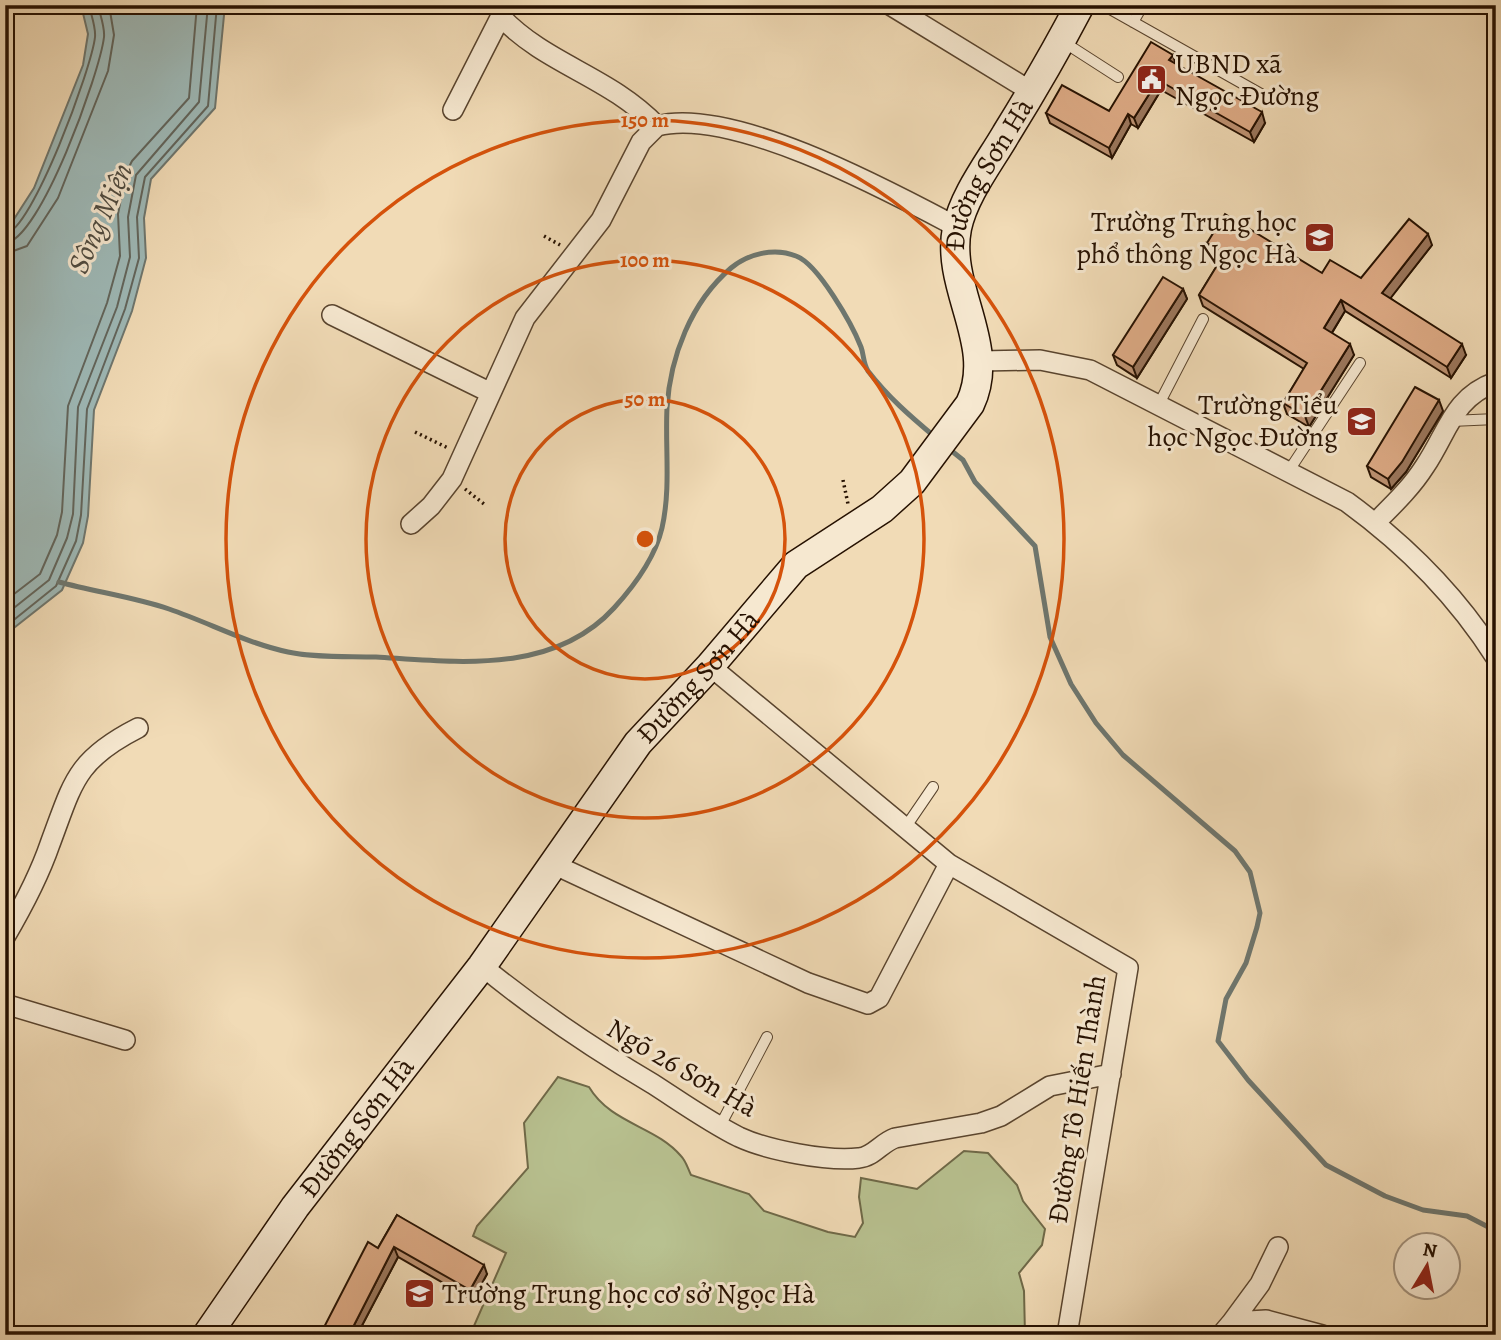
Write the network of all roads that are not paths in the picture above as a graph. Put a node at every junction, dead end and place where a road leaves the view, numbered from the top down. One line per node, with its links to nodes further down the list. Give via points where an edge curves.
1 (890, 5): 9 (street)
2 (1080, 5): 7 (street, Đường Sơn Hà)
3 (1103, 5): 6 (lane)
4 (1143, 5): 6 (lane)
5 (504, 11): 11 (street); 12 (street, via 532,46 610,86)
6 (1133, 22): 10 (lane)
7 (1062, 40): 8 (lane); 9 (street, Đường Sơn Hà)
8 (1118, 77)
9 (1032, 92): 13 (street, Đường Sơn Hà, via 974,189)
10 (1261, 94)
11 (453, 110)
12 (657, 126): 13 (street, via 691,122 742,132 873,183); 19 (street, via 641,142 601,220 525,318)
13 (957, 227): 16 (street, Đường Sơn Hà, via 957,270)
14 (332, 315): 19 (street)
15 (1203, 319): 20 (lane)
16 (980, 361): 20 (street, via 1066,363 1116,381); 27 (street, Đường Sơn Hà, via 970,404 925,468 882,509 796,565)
17 (1360, 363): 23 (lane)
18 (1496, 382): 22 (street, via 1469,395)
19 (489, 392): 25 (street, via 444,490)
20 (1159, 404): 23 (street)
21 (1496, 419): 22 (lane)
22 (1451, 421): 24 (street, via 1425,467)
23 (1288, 472): 24 (street, via 1347,502)
24 (1375, 523): 26 (street, via 1456,600)
25 (411, 524)
26 (1496, 658)
27 (710, 666): 30 (street, Đường Tô Hiến Thành); 31 (street, Đường Sơn Hà, via 638,743)
28 (138, 728): 33 (street, via 103,748 75,780 42,863)
29 (933, 787): 30 (lane)
30 (905, 828): 32 (street, Đường Tô Hiến Thành)
31 (553, 864): 32 (street, via 796,978 868,1004 879,998); 34 (street, Đường Sơn Hà)
32 (949, 864): 38 (street, Đường Tô Hiến Thành, via 1128,968)
33 (5, 937)
34 (482, 966): 39 (street, Ngõ 26 Sơn Hà, via 596,1051); 43 (street, Đường Sơn Hà, via 295,1207)
35 (5, 1004): 37 (street)
36 (767, 1037): 39 (lane)
37 (125, 1040)
38 (1111, 1074): 39 (street, Ngõ 26 Sơn Hà, via 1050,1086 1001,1116 895,1138 858,1158 791,1152 761,1145); 42 (street, Đường Tô Hiến Thành)
39 (720, 1126)
40 (1278, 1247): 41 (street, via 1260,1284)
41 (1227, 1328): 44 (street, via 1266,1320)
42 (1069, 1334)
43 (207, 1335)
44 (1322, 1335)

